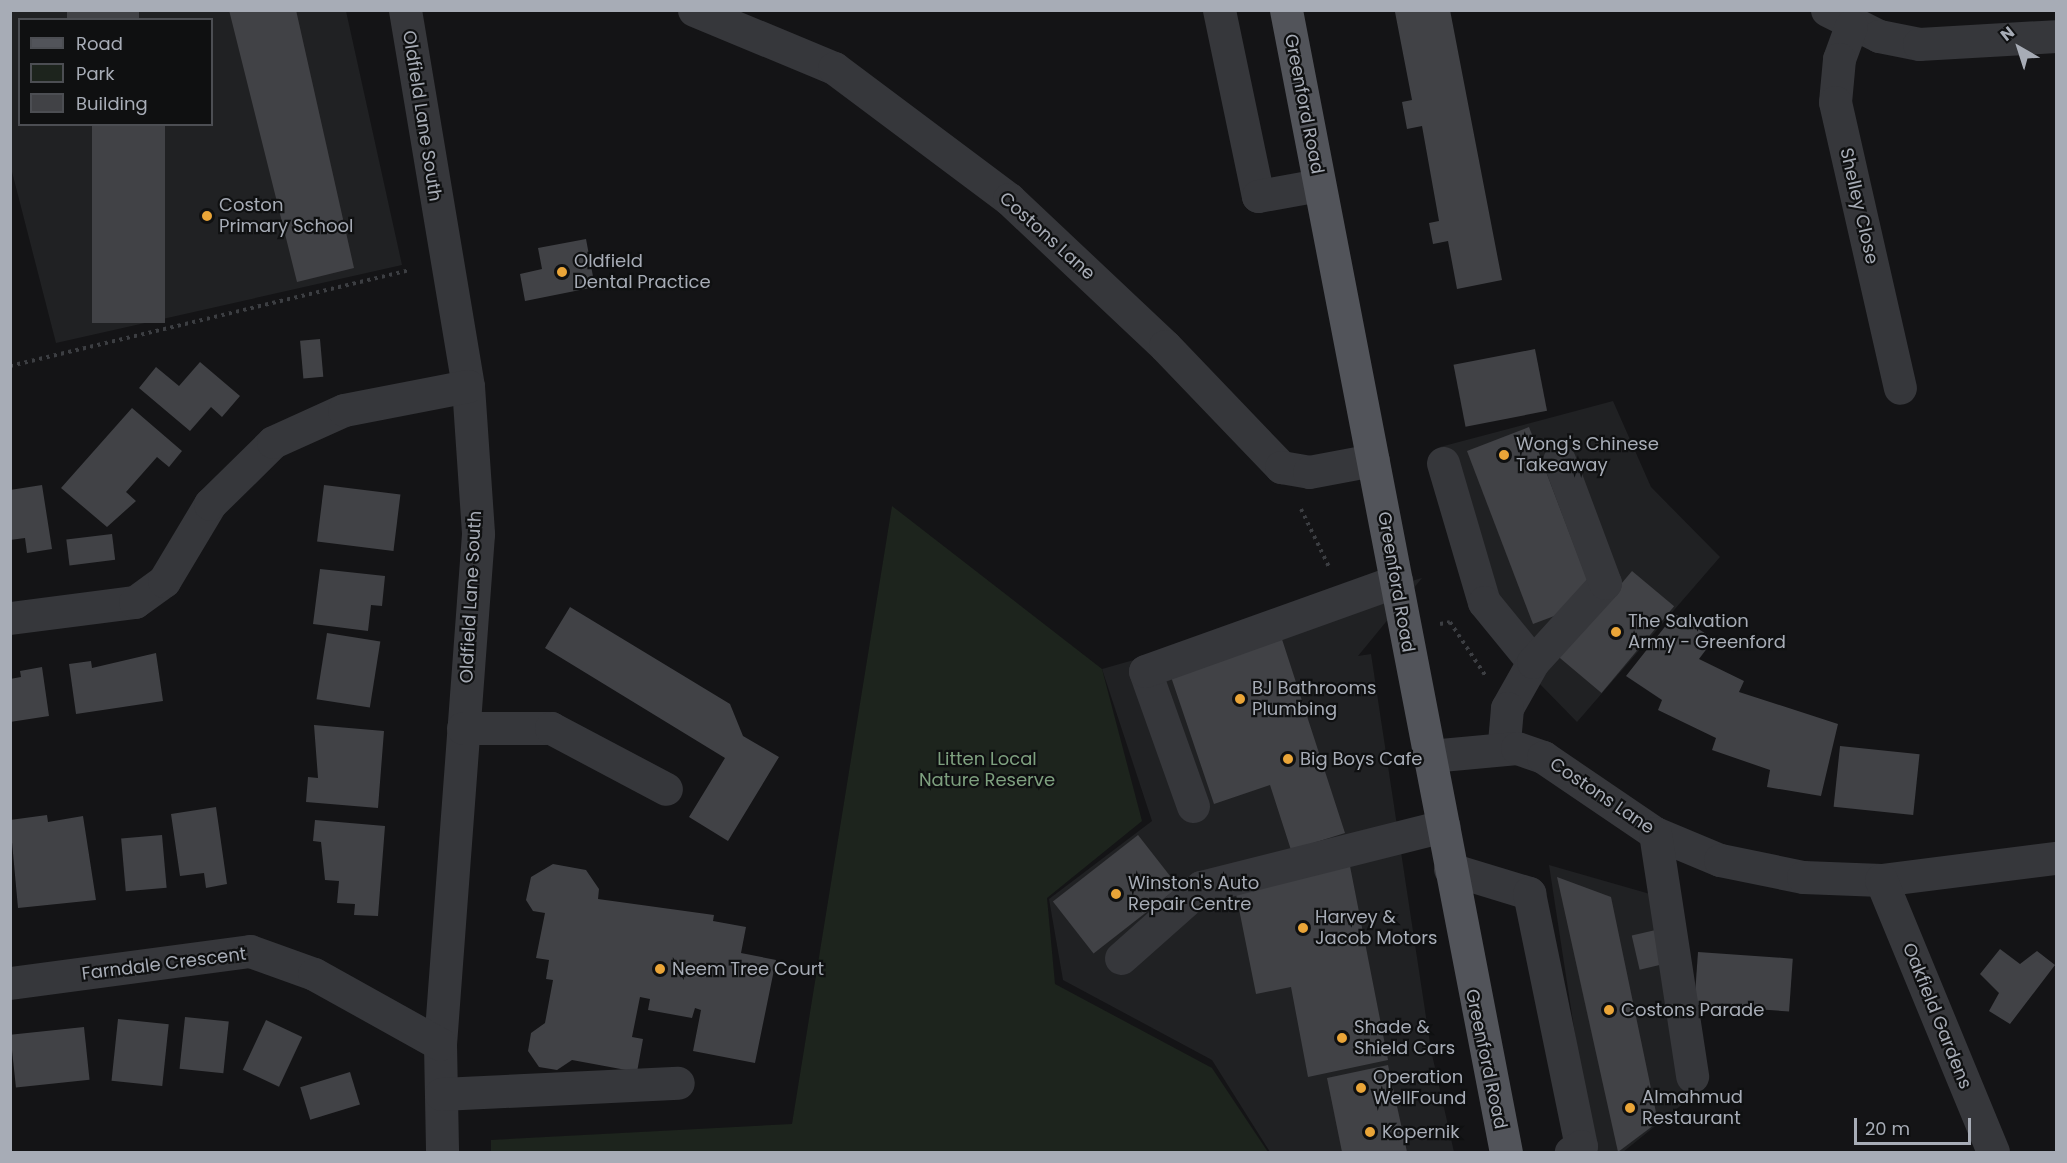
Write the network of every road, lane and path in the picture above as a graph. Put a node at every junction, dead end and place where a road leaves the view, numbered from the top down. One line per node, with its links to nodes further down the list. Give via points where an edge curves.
1 (405, 10): 8 (street, Oldfield Lane South)
2 (694, 10): 12 (street, Costons Lane, via 834,68 1009,199 1165,346 1281,467 1309,472)
3 (1219, 10): 7 (street, via 1258,196)
4 (1286, 10): 7 (main road, Greenford Road)
5 (1839, 18): 6 (street, via 1919,44); 11 (street, Shelley Close, via 1835,102)
6 (2056, 36)
7 (1319, 185): 12 (main road, Greenford Road)
8 (447, 261): 9 (path); 10 (street, Oldfield Lane South)
9 (10, 366)
10 (468, 386): 18 (street, via 344,410 273,442 210,504 164,581 135,602); 22 (street, Oldfield Lane South, via 478,534)
11 (1900, 387)
12 (1373, 460): 17 (main road, Greenford Road)
13 (1559, 460): 20 (street, via 1605,583)
14 (1443, 463): 20 (street, via 1484,602)
15 (1306, 518): 16 (path)
16 (1334, 576)
17 (1395, 581): 24 (main road, Greenford Road); 26 (street, via 1145,671)
18 (10, 618)
19 (1436, 625): 21 (path, via 1450,622)
20 (1533, 662): 21 (street)
21 (1507, 708): 23 (street)
22 (463, 728): 25 (street, via 551,728); 34 (street, Oldfield Lane South)
23 (1504, 745): 24 (street, Costons Lane); 28 (street, Costons Lane, via 1543,757)
24 (1430, 756): 27 (main road, Greenford Road)
25 (666, 789)
26 (1193, 806)
27 (1443, 826): 30 (main road, Greenford Road); 32 (street, via 1201,887)
28 (1654, 833): 31 (street, Costons Lane, via 1720,860 1803,877); 35 (street)
29 (2056, 858): 31 (street, Costons Lane)
30 (1450, 869): 39 (main road, Greenford Road); 40 (street, via 1529,893 1581,1146)
31 (1881, 880): 41 (street, Oakfield Gardens)
32 (1121, 958)
33 (10, 983): 34 (street, Farndale Crescent, via 250,951 314,974)
34 (440, 1044): 37 (street, Oldfield Lane South)
35 (1692, 1076)
36 (678, 1083): 37 (street)
37 (441, 1094): 38 (street, Oldfield Lane South)
38 (442, 1152)
39 (1506, 1152)
40 (1571, 1152)
41 (1993, 1152)

